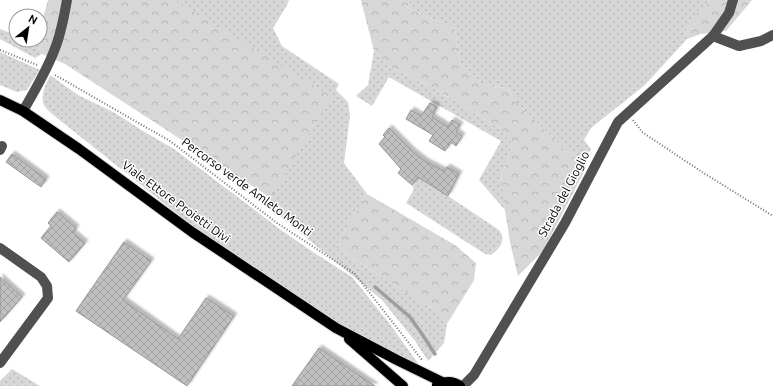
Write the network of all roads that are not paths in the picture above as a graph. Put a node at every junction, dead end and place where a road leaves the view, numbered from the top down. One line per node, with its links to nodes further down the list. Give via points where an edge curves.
1 (67, 0): 6 (street, via 55,50)
2 (734, 0): 3 (street, Strada del Gioglio)
3 (713, 36): 4 (street, via 739,46); 13 (street, Strada del Gioglio, via 618,122 565,223 478,369)
4 (773, 36)
5 (0, 100): 6 (main road, Viale Ettore Proietti Divi)
6 (23, 111): 8 (main road, Viale Ettore Proietti Divi, via 91,157 192,232)
7 (0, 248): 9 (street, via 41,277 47,286 48,298)
8 (336, 328): 10 (main road, Viale Ettore Proietti Divi); 11 (main road, Viale Ettore Proietti Divi)
9 (0, 363)
10 (438, 384): 12 (main road, Viale Ettore Proietti Divi, via 447,381)
11 (403, 386)
12 (460, 386)
13 (463, 386)

